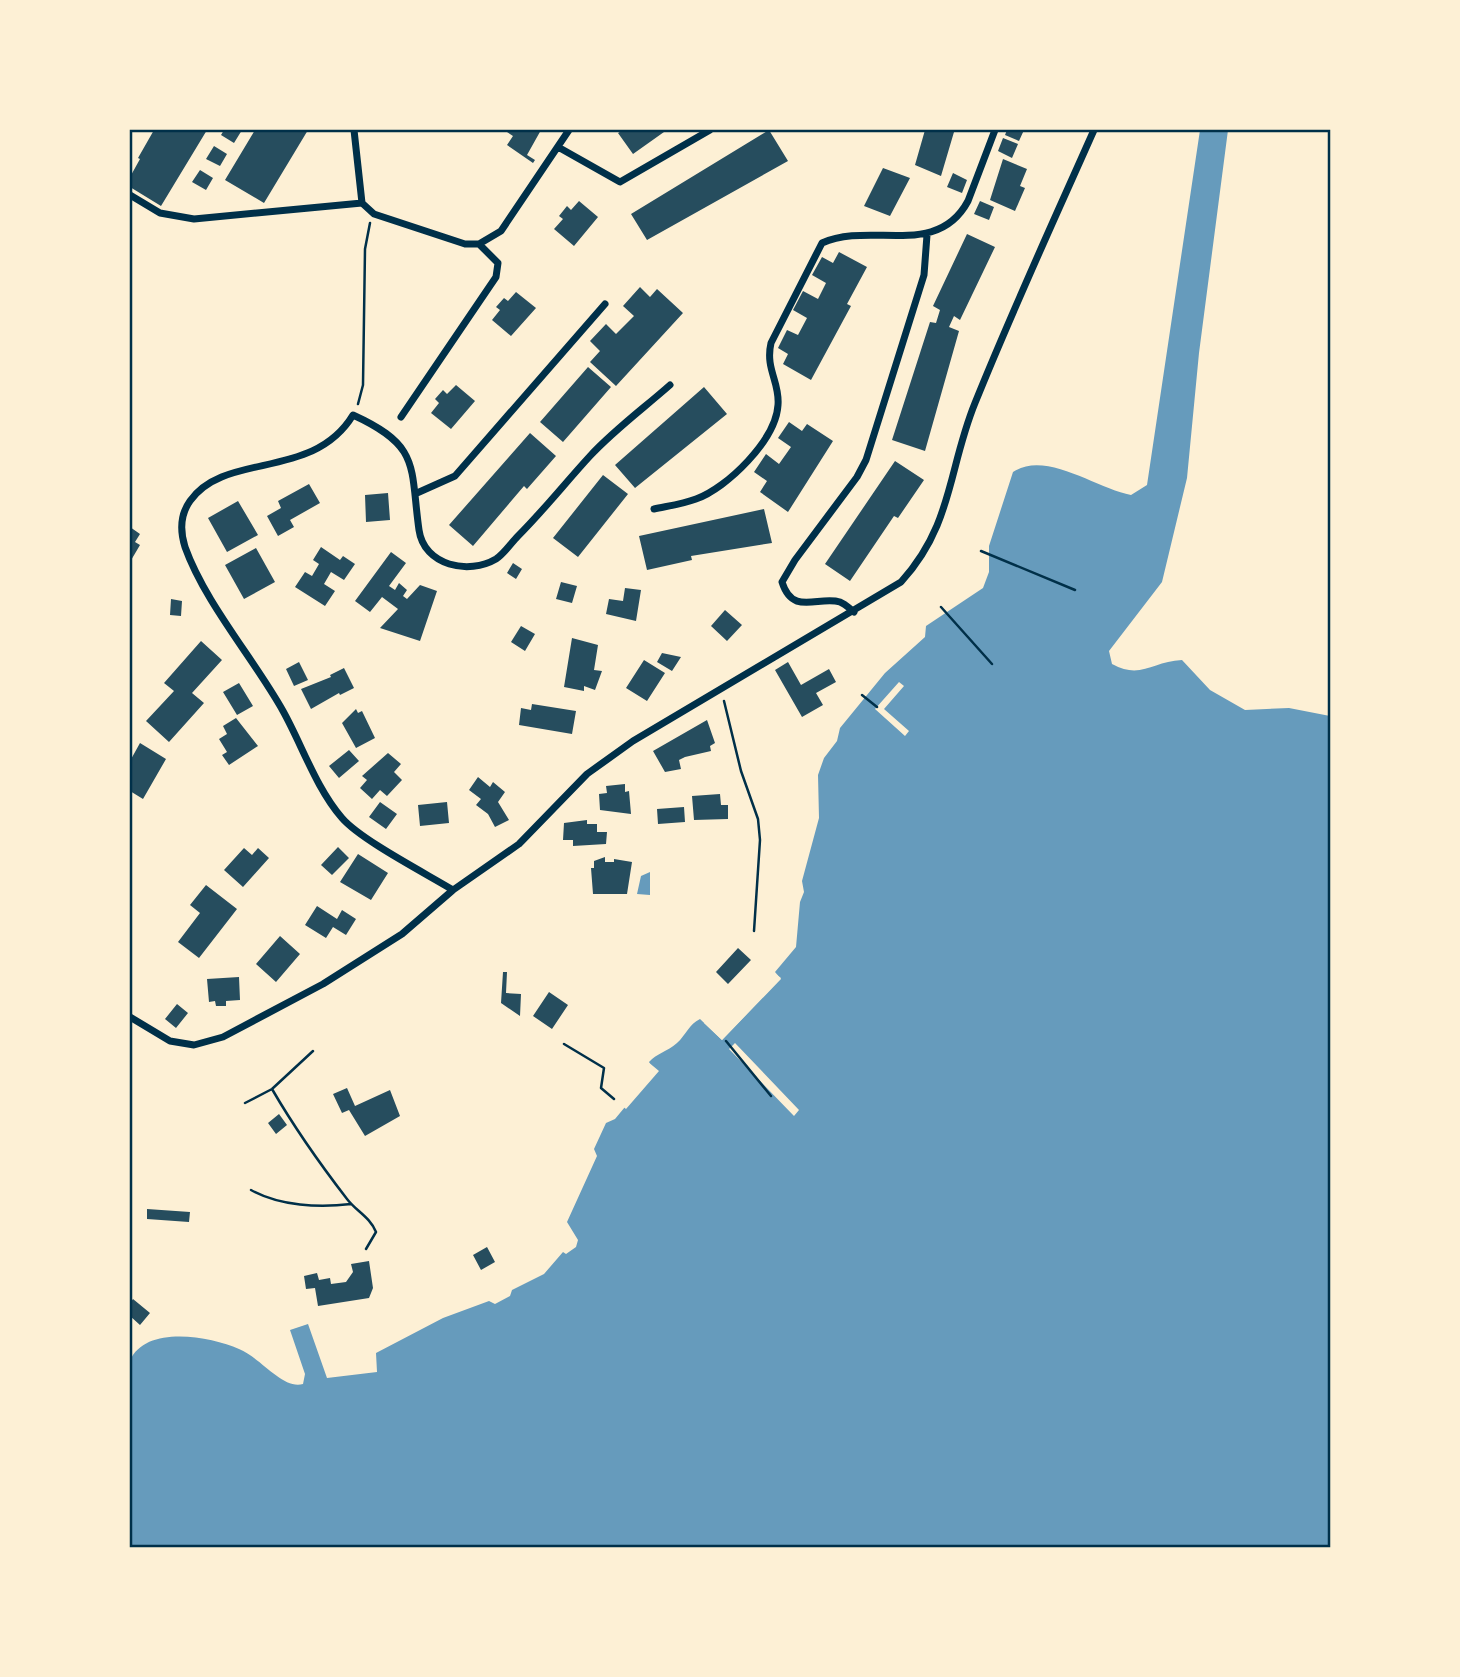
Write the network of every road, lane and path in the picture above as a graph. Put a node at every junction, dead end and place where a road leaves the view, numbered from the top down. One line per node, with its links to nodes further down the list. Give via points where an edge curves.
1 (354, 130): 8 (street)
2 (569, 130): 6 (street)
3 (710, 130): 6 (street, via 620,182)
4 (995, 130): 10 (street, via 963,211)
5 (1094, 130): 21 (street, via 974,406 929,546 901,582)
6 (558, 147): 11 (street, via 501,231)
7 (130, 195): 8 (street, via 160,213 194,219)
8 (362, 203): 9 (street)
9 (374, 214): 11 (street, via 451,241); 14 (path, via 366,232 363,385)
10 (928, 235): 17 (street, via 845,236 822,243 771,343 768,359 779,402 777,416 759,448 715,490 696,500); 21 (street, via 924,275 866,460 782,582 796,600 842,602)
11 (479, 244): 15 (street, via 498,263 496,276)
12 (605, 304): 16 (street, via 455,476)
13 (670, 385): 16 (street, via 592,454 496,559 467,569 432,553 419,532)
14 (354, 415): 16 (street, via 377,426 404,449); 26 (street, via 331,441 306,455 209,482 184,511 183,539 241,648 282,708 342,818)
15 (401, 417)
16 (417, 493)
17 (654, 509)
18 (981, 551): 19 (path)
19 (1074, 590)
20 (941, 607): 22 (path)
21 (854, 612): 23 (street)
22 (992, 664)
23 (721, 688): 26 (street, via 654,726 587,774 519,844); 27 (path, via 758,819)
24 (862, 695): 25 (path)
25 (877, 707)
26 (453, 890): 28 (street, via 381,948 223,1037 194,1045 182,1043)
27 (754, 931)
28 (130, 1017)
29 (726, 1041): 33 (path)
30 (564, 1044): 34 (path, via 604,1068 601,1088)
31 (313, 1051): 32 (path)
32 (272, 1089): 35 (path); 37 (path)
33 (771, 1096)
34 (614, 1099)
35 (245, 1103)
36 (251, 1190): 37 (path, via 271,1200)
37 (351, 1204): 38 (path, via 376,1232)
38 (366, 1249)

